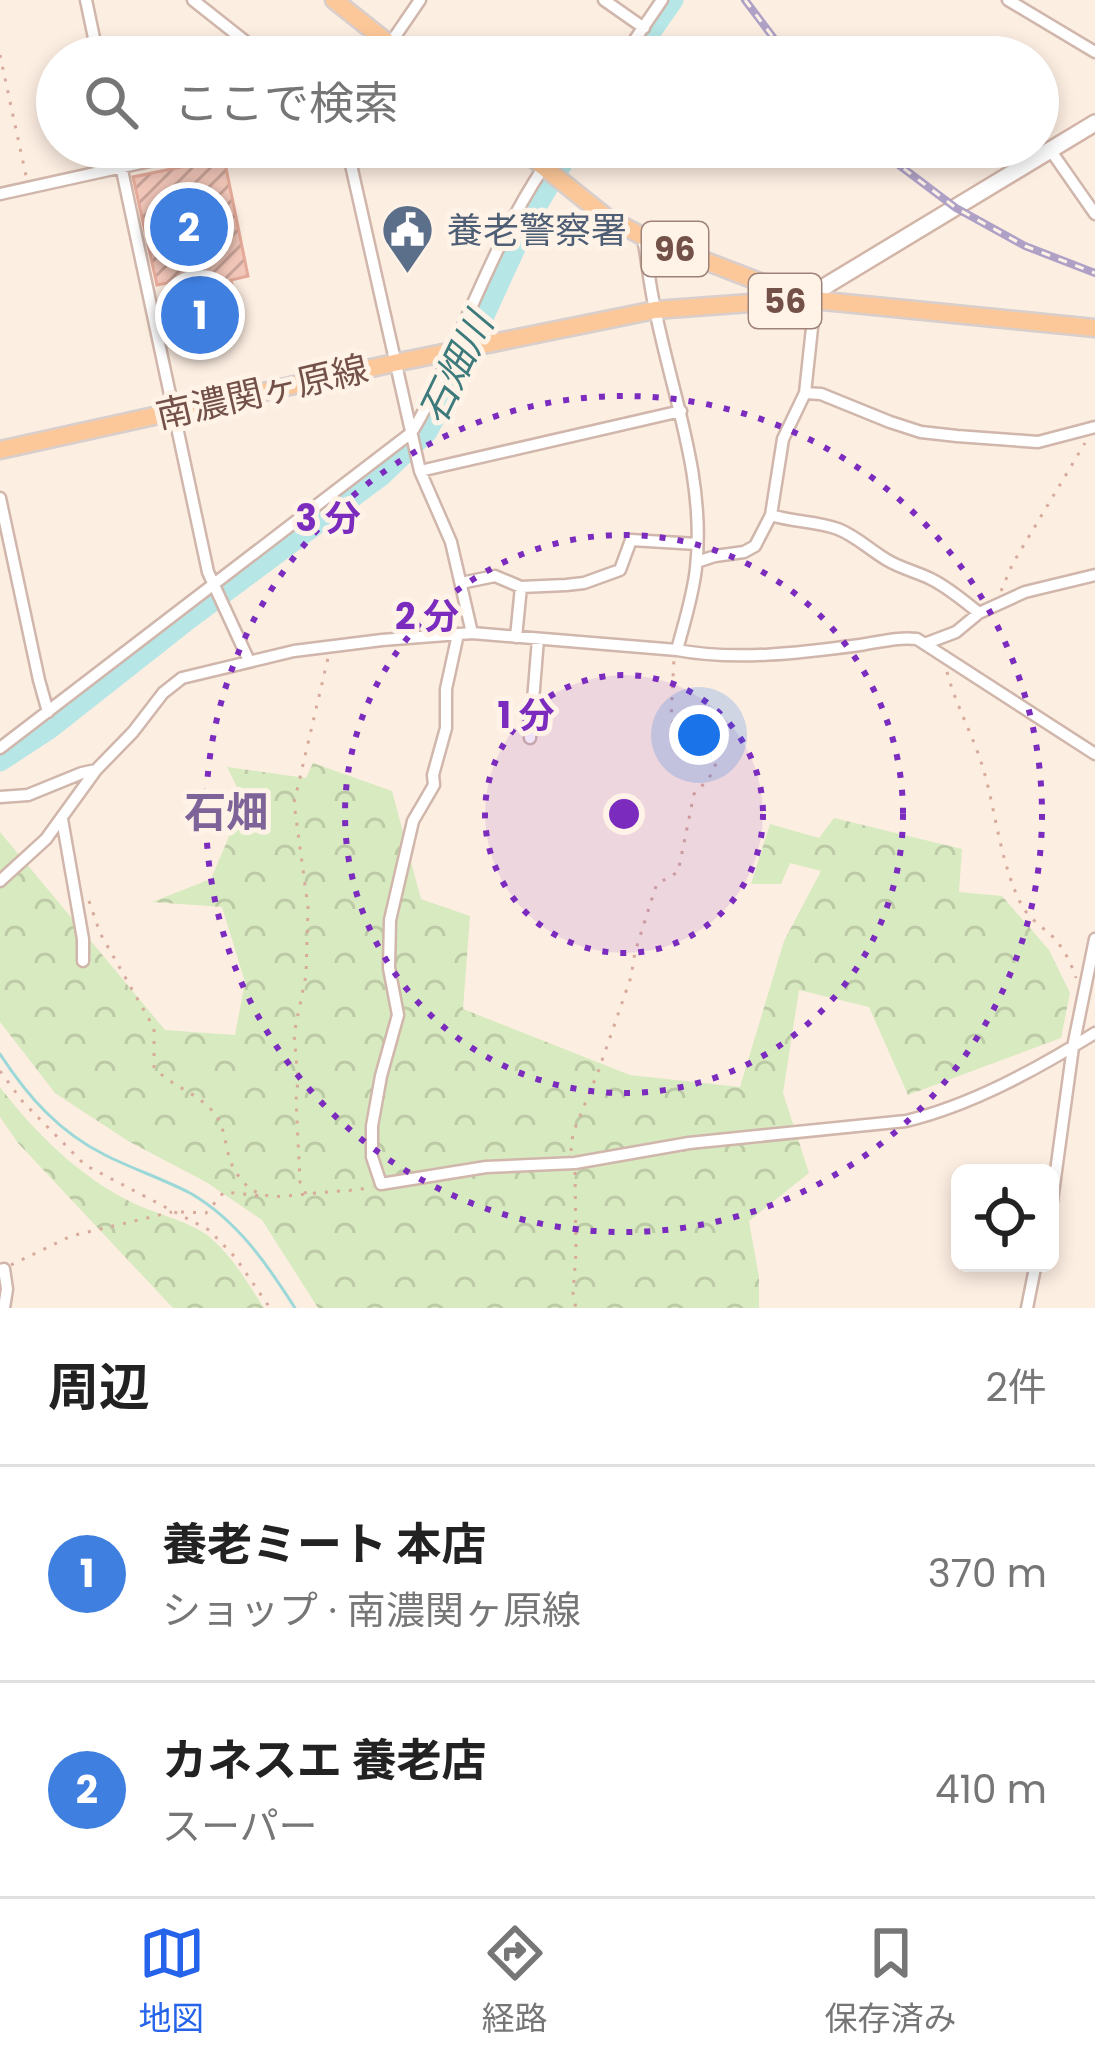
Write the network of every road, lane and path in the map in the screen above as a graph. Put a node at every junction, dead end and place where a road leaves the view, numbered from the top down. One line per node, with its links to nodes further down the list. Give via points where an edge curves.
1 (86, 0): 9 (street)
2 (194, 0): 10 (street)
3 (334, 0): 11 (main road)
4 (420, 0): 12 (street)
5 (604, 0): 8 (street)
6 (662, 0): 8 (street)
7 (1008, 0): 14 (street)
8 (644, 28): 13 (street)
9 (94, 36)
10 (239, 36)
11 (371, 36)
12 (395, 36)
13 (638, 36)
14 (1095, 52)
15 (0, 55): 25 (path)
16 (1095, 123): 17 (main road)
17 (1059, 146)
18 (1059, 162): 27 (street)
19 (121, 168): 25 (street); 36 (street)
20 (352, 168): 33 (street)
21 (545, 168): 24 (main road, 96)
22 (550, 168): 24 (street)
23 (1024, 168): 29 (main road)
24 (549, 171): 28 (main road, 96); 32 (street, via 529,188)
25 (28, 188): 26 (street)
26 (0, 194)
27 (1095, 214)
28 (646, 238): 29 (main road, 96); 30 (street)
29 (810, 300): 30 (main road, 南濃関ヶ原線 / 56); 31 (main road, 南濃関ヶ原線 / 56); 34 (street)
30 (655, 310): 32 (main road, 南濃関ヶ原線 / 56); 35 (street)
31 (1095, 328)
32 (454, 351): 33 (main road, 南濃関ヶ原線 / 56); 38 (street)
33 (394, 363): 36 (main road, 南濃関ヶ原線 / 56); 38 (street)
34 (805, 393): 37 (street, via 921,432 1037,442); 42 (street, via 783,439)
35 (681, 411): 40 (street); 43 (street)
36 (174, 412): 39 (main road, 南濃関ヶ原線 / 56); 48 (street)
37 (1094, 427): 49 (path, via 1013,563)
38 (412, 435): 40 (street); 48 (street)
39 (0, 450)
40 (420, 471): 46 (street)
41 (0, 498): 60 (street)
42 (771, 515): 44 (street, via 755,546); 50 (street, via 838,529)
43 (697, 544): 44 (street); 47 (street, via 631,540 614,574)
44 (697, 562): 57 (street)
45 (1095, 575): 49 (street)
46 (461, 583): 47 (street, via 495,575); 51 (street)
47 (521, 587): 53 (street)
48 (214, 589): 59 (street); 60 (street)
49 (999, 604): 50 (street)
50 (979, 614): 55 (street)
51 (472, 633): 52 (street); 53 (street)
52 (458, 634): 56 (street); 77 (street, via 434,785 413,820 389,920 398,1015 372,1126)
53 (516, 638): 54 (street)
54 (538, 640): 57 (street); 61 (street)
55 (927, 643): 57 (street, via 894,637 771,653); 58 (street)
56 (331, 645): 59 (street); 78 (path, via 294,802 308,907 294,1034)
57 (676, 650): 75 (path, via 671,720 719,729 719,752 694,794 678,872 655,889 614,1030 573,1133)
58 (942, 654): 63 (street); 71 (path, via 1022,905 1057,941)
59 (249, 661): 64 (street, via 182,679)
60 (48, 712): 62 (street)
61 (530, 738)
62 (0, 748)
63 (1095, 754)
64 (96, 770): 65 (street); 66 (street)
65 (0, 797)
66 (62, 819): 67 (street); 70 (street)
67 (0, 881)
68 (83, 884): 79 (path, via 100,933 154,1028 154,1067 211,1108 236,1173)
69 (1095, 939): 71 (street)
70 (83, 961)
71 (1083, 997): 73 (street)
72 (1095, 1033): 73 (street)
73 (1073, 1047): 75 (street, via 906,1121); 76 (street)
74 (0, 1072): 80 (path, via 85,1165)
75 (575, 1163): 77 (street); 85 (path)
76 (1057, 1164)
77 (381, 1184): 78 (path)
78 (306, 1194): 79 (path)
79 (264, 1196): 80 (path, via 224,1192 206,1213)
80 (176, 1211): 81 (path, via 71,1236); 84 (path, via 221,1241)
81 (2, 1269): 83 (street)
82 (1034, 1272): 86 (street)
83 (4, 1308)
84 (270, 1308)
85 (576, 1308)
86 (1028, 1308)

